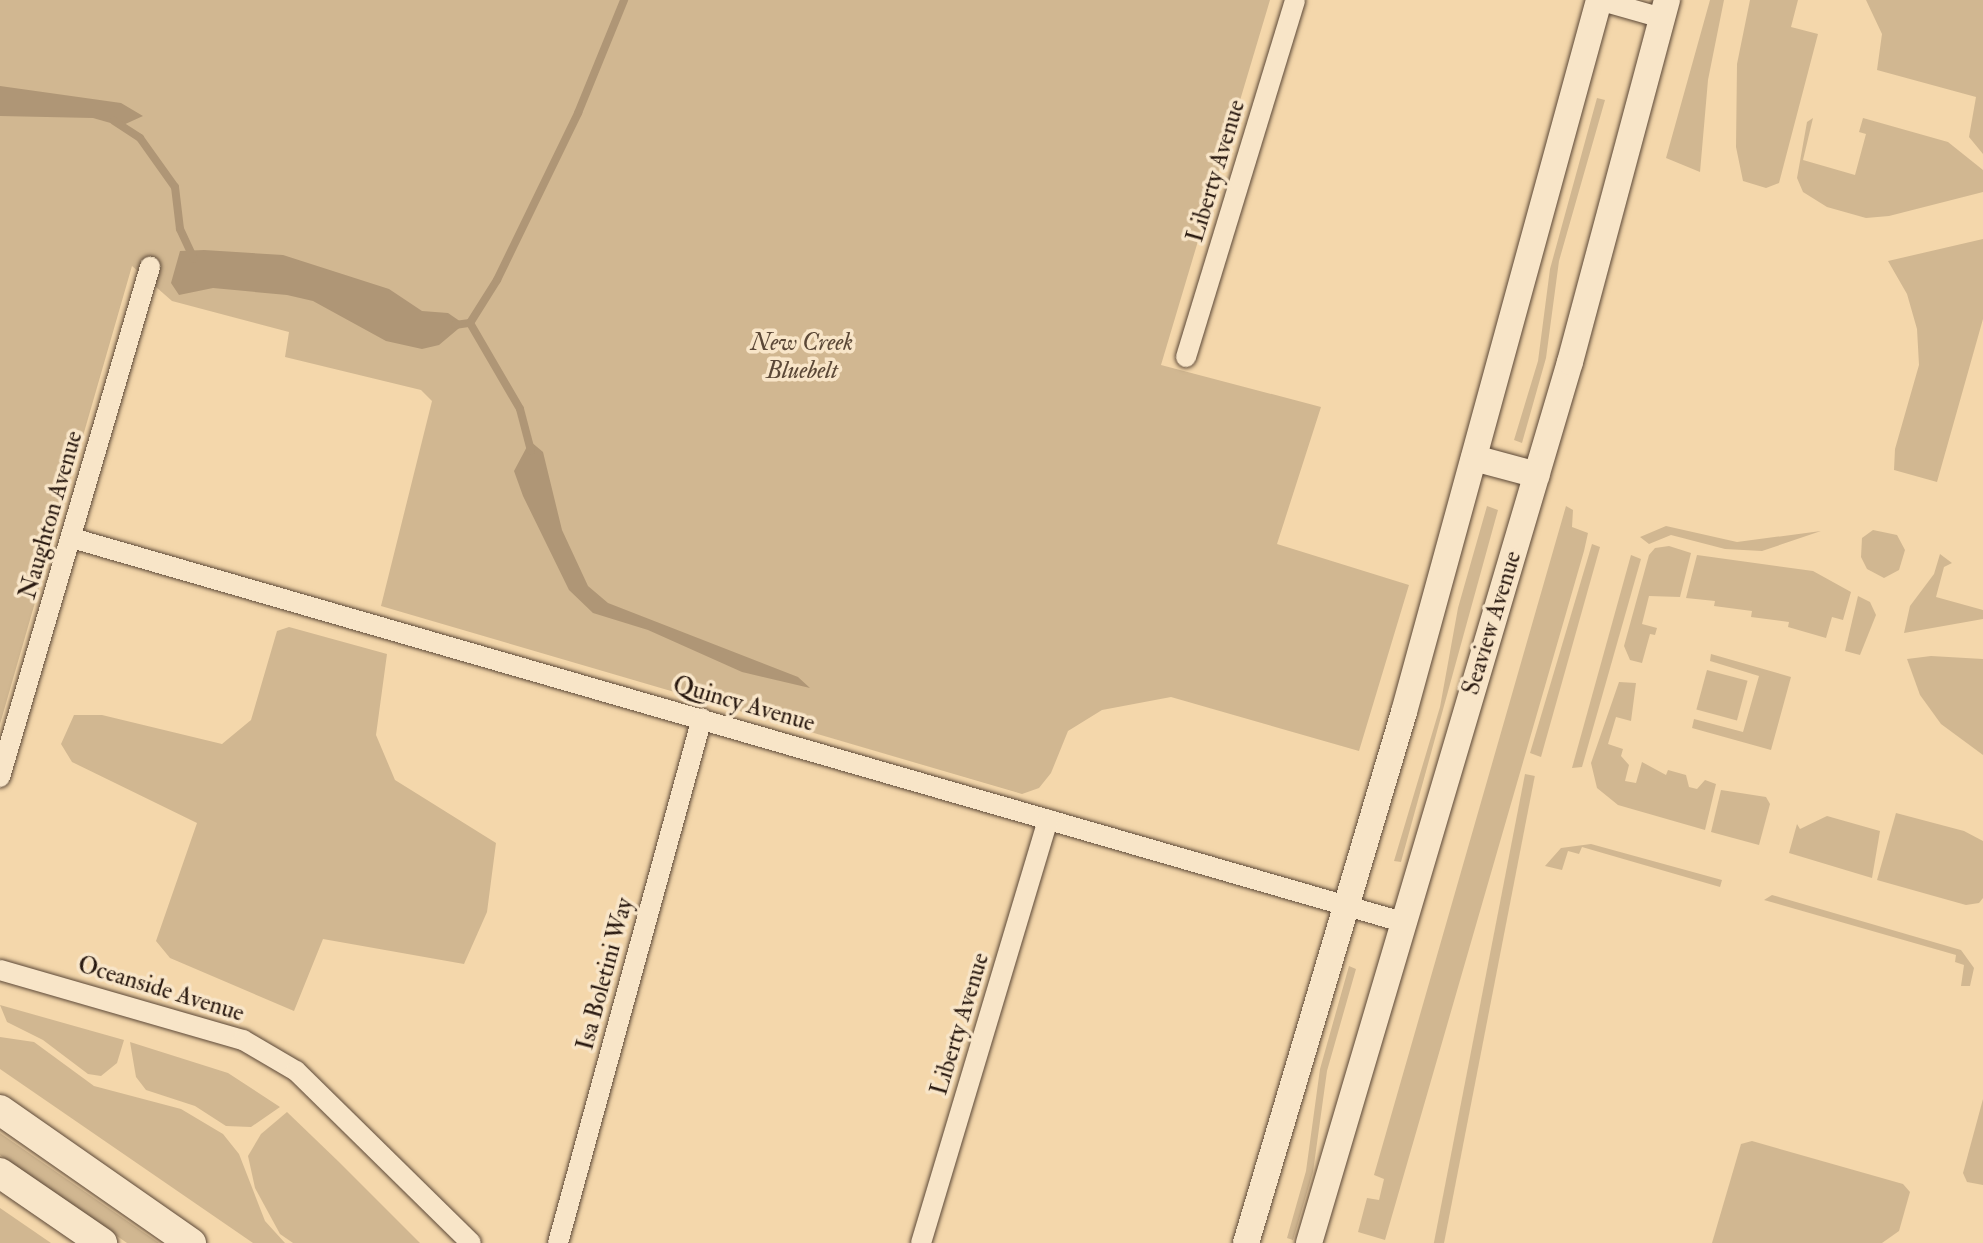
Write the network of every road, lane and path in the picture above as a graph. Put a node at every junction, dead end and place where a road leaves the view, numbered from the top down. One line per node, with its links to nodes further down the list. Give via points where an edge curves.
1 (1295, 0): 5 (street, Liberty Avenue)
2 (1599, 0): 3 (street); 6 (street)
3 (1665, 9): 7 (street, Seaview Avenue)
4 (150, 267): 8 (street, Naughton Avenue)
5 (1186, 357)
6 (1474, 458): 7 (street); 12 (street)
7 (1537, 475): 13 (street, Seaview Avenue)
8 (72, 538): 9 (street, Quincy Avenue); 10 (street, Naughton Avenue)
9 (702, 718): 11 (street, Quincy Avenue); 20 (street, Isa Boletini Way)
10 (0, 777)
11 (1048, 820): 12 (street, Quincy Avenue); 21 (street, Liberty Avenue)
12 (1345, 905): 13 (street, Quincy Avenue); 22 (street)
13 (1402, 922): 23 (street, Seaview Avenue)
14 (0, 970): 19 (street, Oceanside Avenue, via 160,1012 256,1048 296,1071)
15 (0, 1110): 18 (main road)
16 (0, 1173): 17 (main road)
17 (102, 1243)
18 (191, 1243)
19 (471, 1243)
20 (558, 1243)
21 (921, 1243)
22 (1246, 1243)
23 (1309, 1243)

